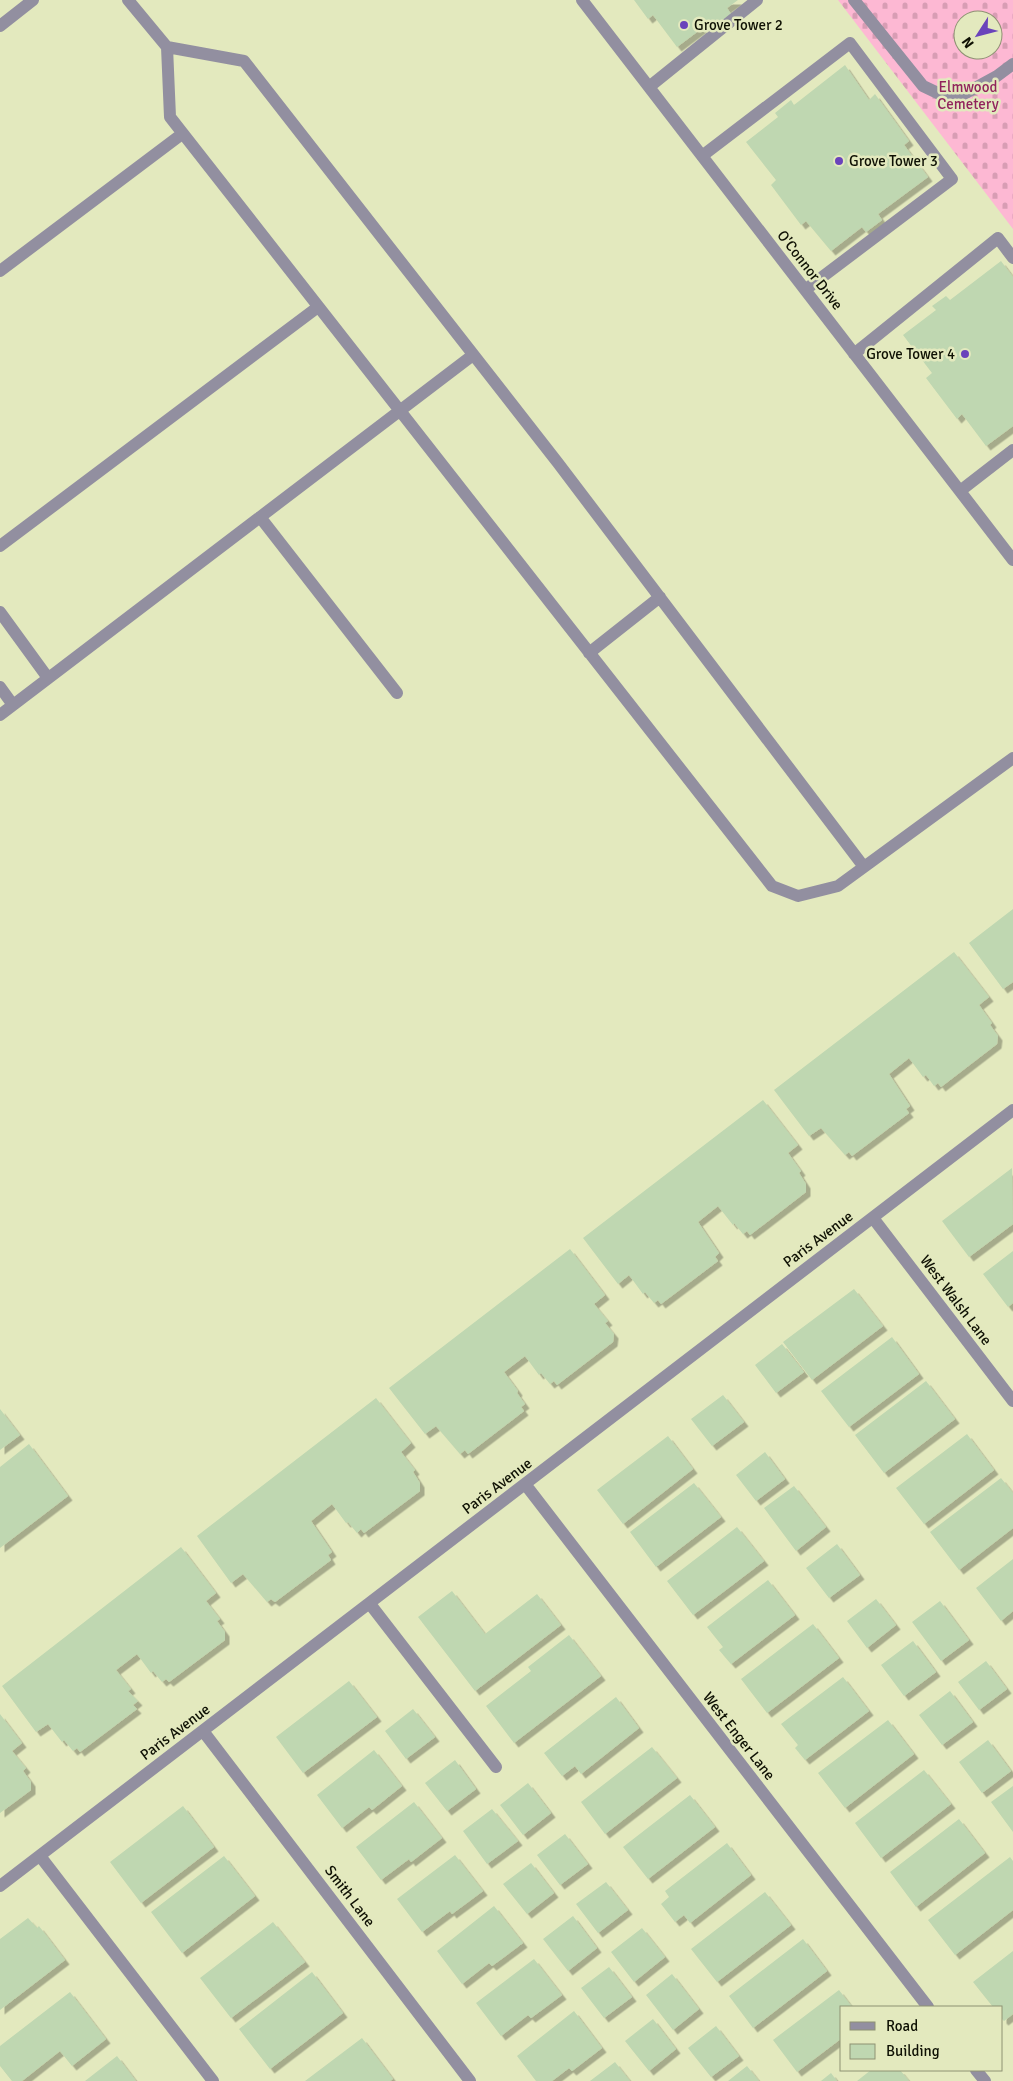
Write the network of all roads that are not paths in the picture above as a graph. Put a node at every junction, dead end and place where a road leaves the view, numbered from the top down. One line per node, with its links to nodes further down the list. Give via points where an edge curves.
1 (33, 0): 6 (street)
2 (128, 0): 7 (street)
3 (582, 0): 9 (street, O'Connor Drive)
4 (757, 0): 9 (street)
5 (854, 0): 8 (street, via 923,86 944,96 964,94)
6 (0, 26)
7 (167, 47): 10 (street, via 170,117); 17 (street, via 244,61)
8 (1013, 64)
9 (649, 87): 11 (street, O'Connor Drive)
10 (182, 134): 13 (street); 15 (street)
11 (702, 156): 14 (street, O'Connor Drive); 14 (street, via 850,43 952,179)
12 (1013, 258): 16 (street, via 998,238)
13 (0, 272)
14 (805, 290): 16 (street, O'Connor Drive)
15 (318, 307): 18 (street); 22 (street)
16 (854, 354): 20 (street, O'Connor Drive)
17 (474, 355): 18 (street); 24 (street)
18 (400, 411): 21 (street); 26 (street)
19 (1013, 450): 20 (street)
20 (960, 492): 23 (street, O'Connor Drive)
21 (260, 517): 27 (street); 29 (street)
22 (0, 546)
23 (1012, 557)
24 (660, 597): 26 (street); 33 (street)
25 (0, 612): 27 (street)
26 (589, 653): 33 (street, via 772,886 798,896 838,886)
27 (48, 678): 30 (street)
28 (0, 687): 30 (street)
29 (397, 693)
30 (13, 705): 31 (street)
31 (0, 715)
32 (1013, 758): 33 (street)
33 (864, 867)
34 (1013, 1110): 35 (street, Paris Avenue)
35 (873, 1218): 36 (street, West Walsh Lane); 37 (street, Paris Avenue)
36 (1013, 1401)
37 (525, 1484): 38 (street, Paris Avenue); 43 (street, West Enger Lane)
38 (370, 1604): 39 (street, Paris Avenue); 40 (street)
39 (203, 1731): 41 (street, Paris Avenue); 46 (street, Smith Lane)
40 (496, 1767)
41 (40, 1856): 42 (street, Paris Avenue); 45 (street)
42 (0, 1886)
43 (927, 2006)
44 (977, 2071): 47 (street)
45 (213, 2081)
46 (470, 2081)
47 (985, 2081)

